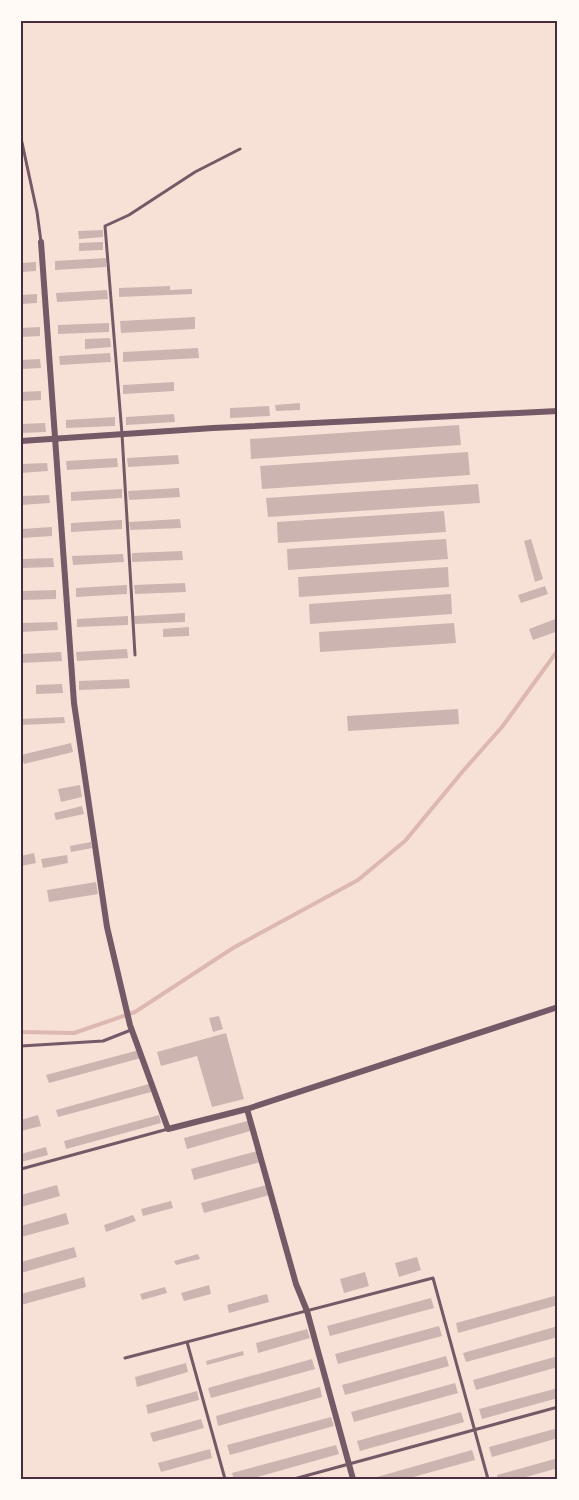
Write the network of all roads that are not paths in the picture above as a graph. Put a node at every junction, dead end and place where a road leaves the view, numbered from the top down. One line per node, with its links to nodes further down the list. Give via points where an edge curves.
1 (21, 138): 3 (lane)
2 (240, 149): 5 (lane, via 105,226)
3 (41, 242): 6 (street)
4 (558, 411): 5 (street)
5 (122, 434): 6 (street); 8 (lane)
6 (54, 439): 7 (street); 10 (street, via 74,703 107,927)
7 (21, 441)
8 (135, 655)
9 (558, 1007): 12 (street)
10 (131, 1027): 11 (lane, via 103,1041); 13 (street)
11 (21, 1046)
12 (247, 1109): 13 (street); 15 (street)
13 (168, 1129): 14 (lane)
14 (21, 1169)
15 (307, 1311): 16 (lane); 21 (street); 22 (lane, via 433,1278)
16 (187, 1342): 17 (lane); 19 (lane)
17 (125, 1358)
18 (558, 1407): 20 (lane)
19 (225, 1479)
20 (294, 1479)
21 (353, 1479)
22 (488, 1479)

